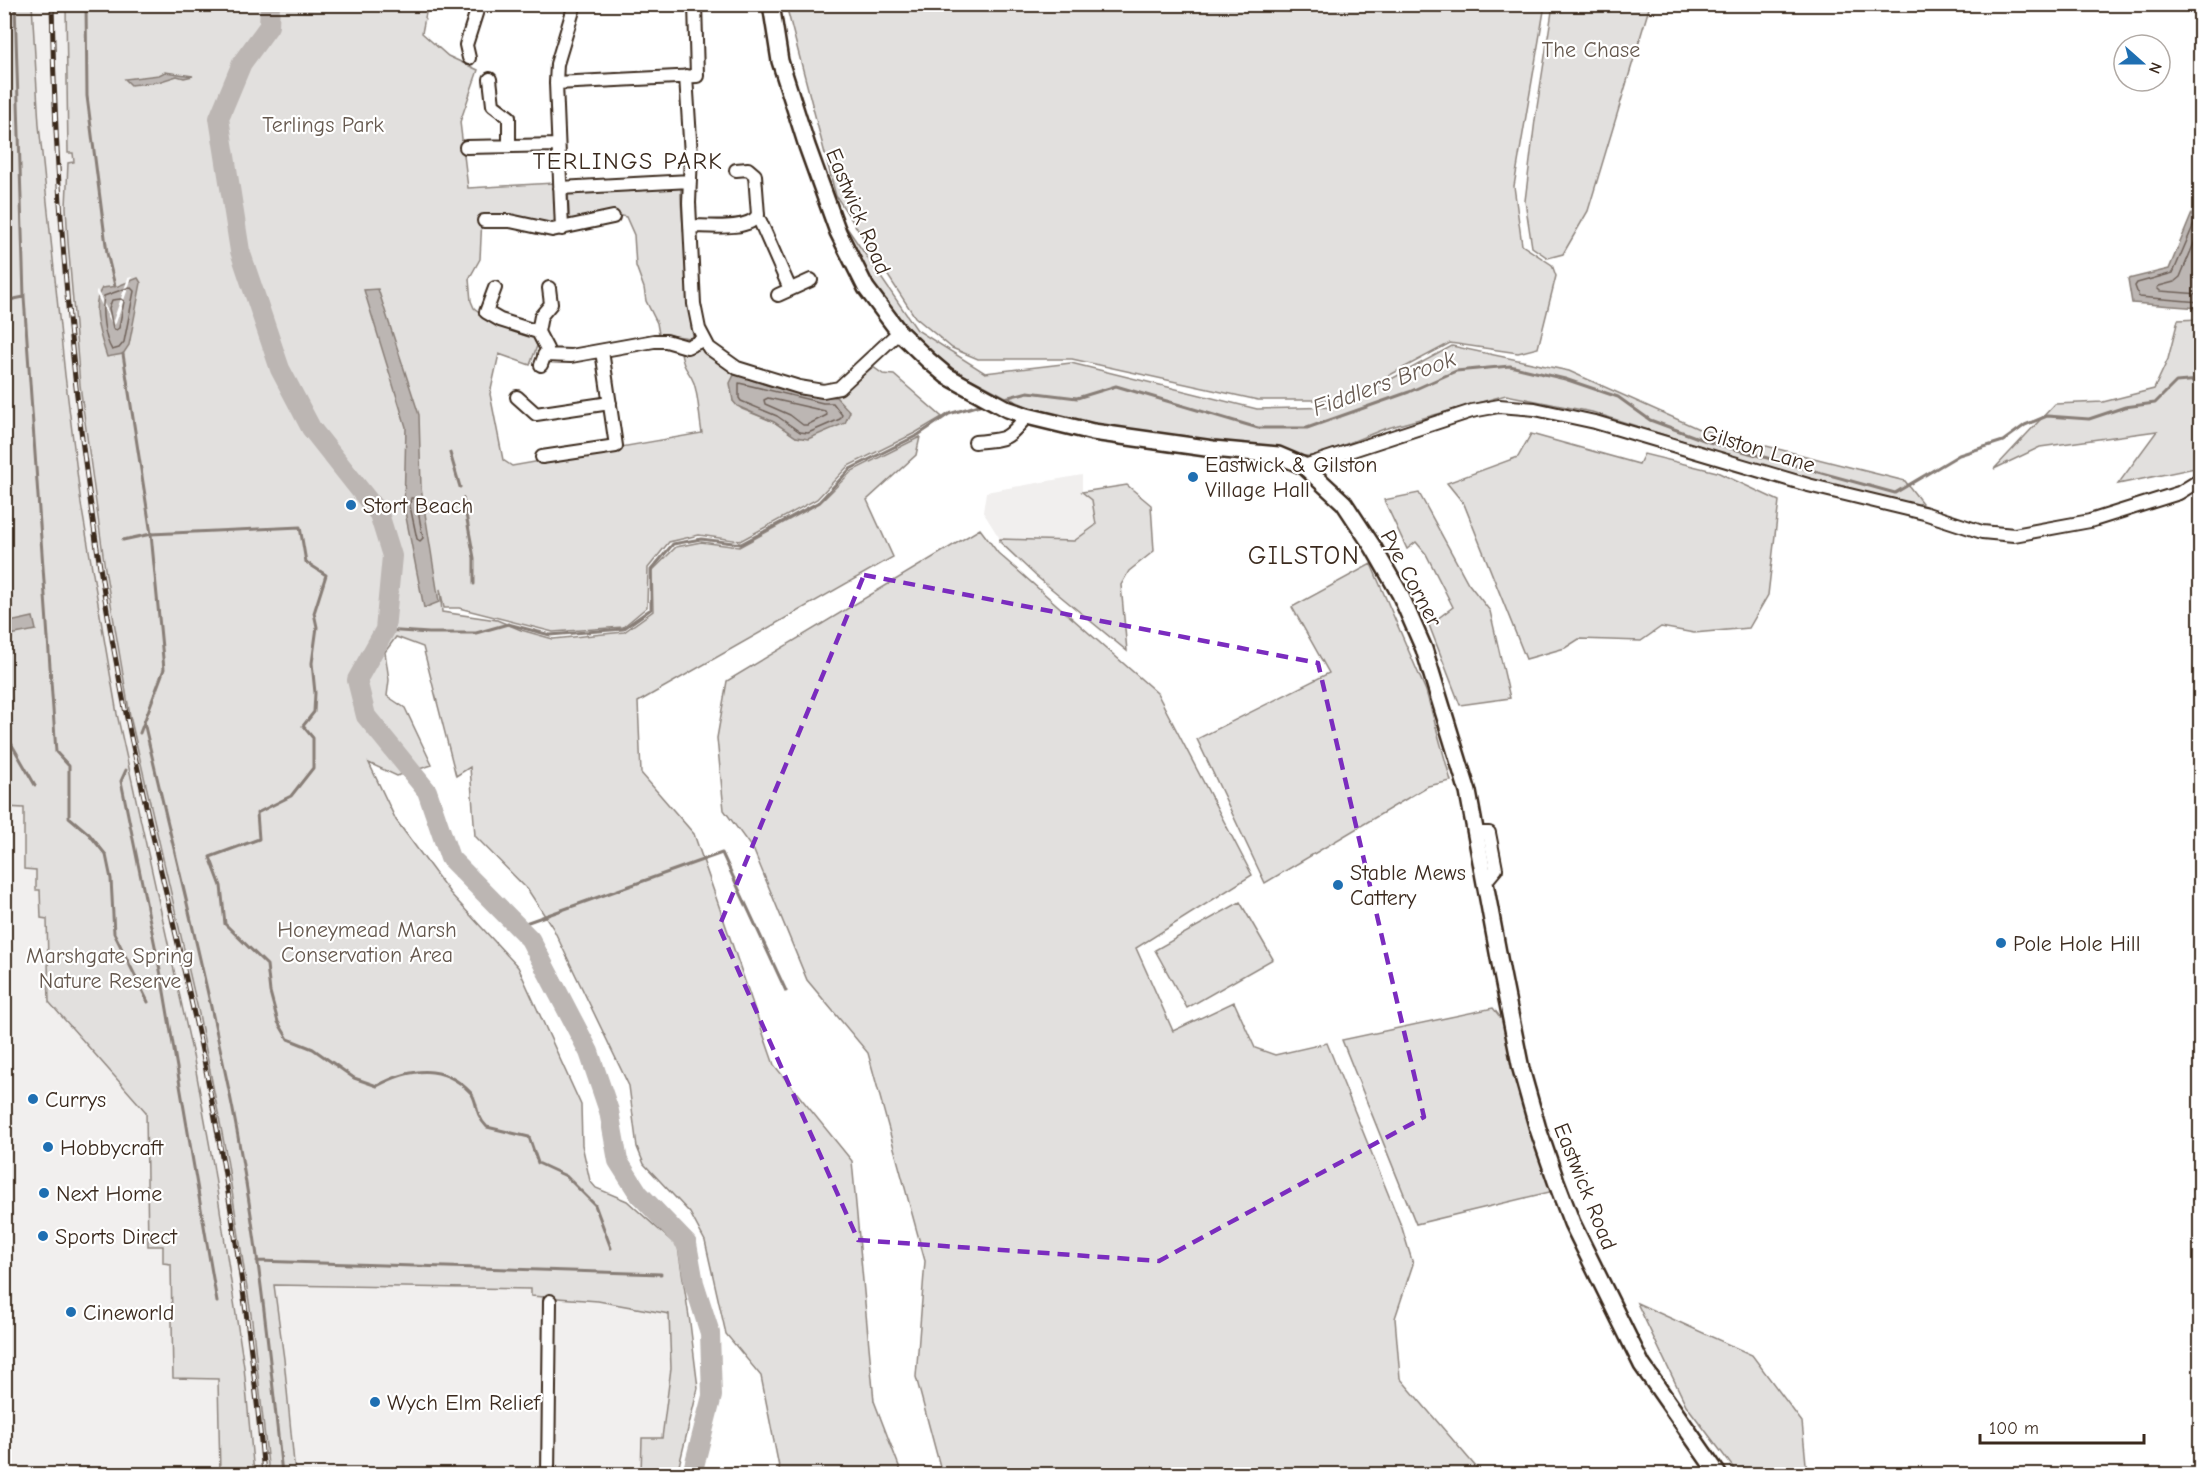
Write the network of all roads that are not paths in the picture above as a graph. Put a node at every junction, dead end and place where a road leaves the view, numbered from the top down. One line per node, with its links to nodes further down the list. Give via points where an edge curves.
1 (479, 4): 5 (street, via 466,45)
2 (575, 4): 8 (street, via 556,64)
3 (695, 4): 6 (street)
4 (771, 4): 26 (street, Eastwick Road, via 780,61 838,232 866,288)
5 (469, 58)
6 (692, 76): 8 (street); 13 (street)
7 (490, 79): 10 (street, via 493,105 509,117)
8 (556, 83): 9 (street)
9 (558, 145): 10 (street); 14 (street)
10 (509, 146): 11 (street)
11 (466, 147)
12 (736, 170): 16 (street, via 748,169 755,175)
13 (690, 181): 14 (street); 18 (street)
14 (560, 188): 19 (street)
15 (613, 217): 19 (street)
16 (755, 219): 18 (street, via 743,225); 23 (street, via 760,221)
17 (484, 221): 19 (street, via 510,220)
18 (691, 226): 27 (street, via 694,304)
19 (562, 229)
20 (810, 280): 23 (street)
21 (495, 288): 25 (street, via 486,312)
22 (549, 288): 25 (street, via 551,304 542,316)
23 (790, 289): 24 (street)
24 (778, 295)
25 (538, 332): 28 (street, via 547,349 542,360)
26 (899, 332): 27 (street, via 842,385 823,391 737,368); 31 (street, Eastwick Road, via 948,376)
27 (703, 340): 28 (street, via 687,347 654,341)
28 (602, 351): 30 (street)
29 (517, 397): 30 (street, via 536,414)
30 (610, 403): 34 (street, via 616,446)
31 (1007, 409): 32 (street, Pye Corner)
32 (1027, 416): 33 (street, via 1004,440); 35 (street, Pye Corner, via 1093,432 1278,455)
33 (975, 442)
34 (542, 457)
35 (1304, 466): 36 (street, Gilston Lane, via 1472,411 1499,406 1595,422 1982,532 2014,535 2090,521 2178,494); 37 (street, Pye Corner, via 1344,503 1400,594 1424,649 1468,792)
36 (2200, 480)
37 (1486, 883): 40 (street, Eastwick Road, via 1521,1069 1572,1223 1642,1365)
38 (550, 1300): 39 (street)
39 (548, 1474)
40 (1718, 1474)

